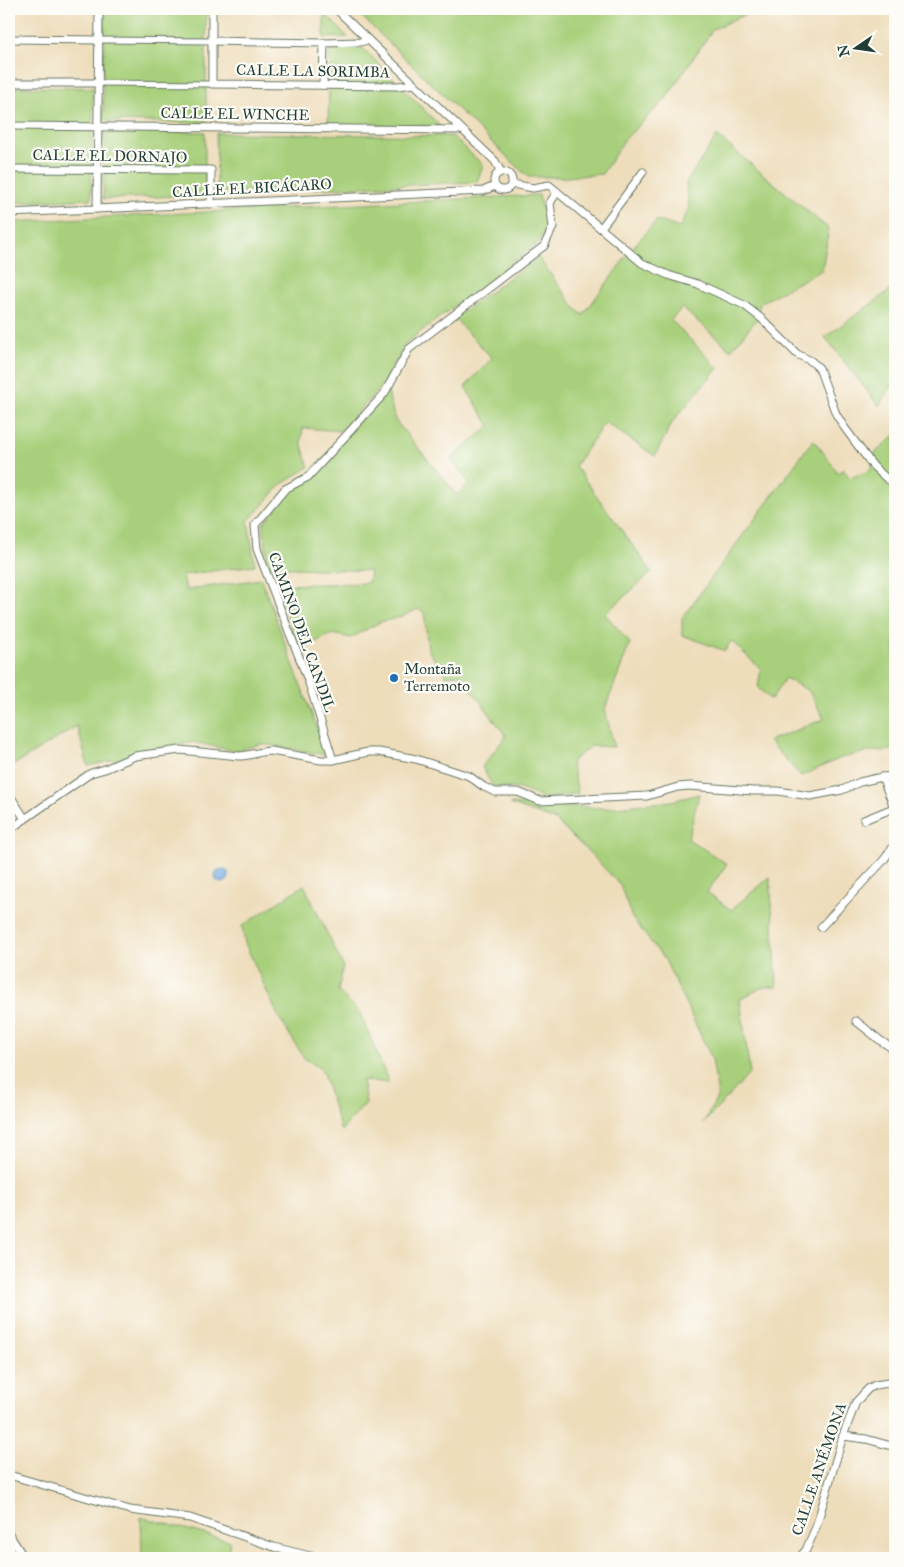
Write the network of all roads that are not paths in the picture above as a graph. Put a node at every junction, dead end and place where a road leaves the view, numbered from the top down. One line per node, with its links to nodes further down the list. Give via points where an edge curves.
1 (99, 9): 5 (street)
2 (212, 9): 7 (street)
3 (336, 9): 6 (street)
4 (9, 39): 5 (street)
5 (99, 40): 7 (street); 10 (street)
6 (368, 40): 8 (street); 12 (street)
7 (212, 41): 8 (street); 11 (street)
8 (324, 42): 13 (street)
9 (9, 82): 10 (street)
10 (98, 83): 11 (street); 15 (street)
11 (212, 84): 13 (street, CALLE LA SORIMBA)
12 (414, 84): 13 (street, CALLE LA SORIMBA); 16 (street)
13 (323, 85)
14 (9, 126): 15 (street, CALLE EL WINCHE)
15 (98, 127): 16 (street, CALLE EL WINCHE); 18 (street)
16 (462, 130): 19 (street, via 495,161)
17 (9, 169): 18 (street, CALLE EL DORNAJO)
18 (97, 169): 24 (street, CALLE EL DORNAJO, via 211,170); 25 (street)
19 (501, 172): 21 (street, via 509,174); 22 (street, via 494,181)
20 (643, 172): 27 (street)
21 (512, 184): 22 (street, via 506,190); 23 (street, via 533,188 549,185)
22 (496, 186): 24 (street, CALLE EL BICÁCARO, via 483,191)
23 (557, 192): 27 (street); 29 (street, CAMINO DEL CANDIL, via 550,203 553,227 544,246 409,349 384,394 308,477 285,489 256,525 257,550 308,680)
24 (211, 204): 25 (street, CALLE EL BICÁCARO)
25 (97, 209): 26 (street, CALLE EL BICÁCARO)
26 (9, 213)
27 (601, 228): 28 (street, via 642,263 744,304 797,354 811,361 819,368 844,427 873,466)
28 (895, 483)
29 (333, 760): 30 (street, via 368,752 416,759 469,776 495,792 518,792 540,801 647,796 690,786 810,796 842,790); 33 (street, via 271,751 239,756 180,750 135,756 91,773)
30 (882, 776): 31 (street); 34 (street, via 894,807)
31 (895, 776)
32 (9, 794): 33 (street)
33 (25, 819): 35 (street)
34 (864, 820)
35 (9, 830)
36 (895, 844): 37 (street)
37 (822, 927)
38 (856, 1021): 39 (street)
39 (895, 1050)
40 (895, 1382): 41 (street, CALLE ANÉMONA, via 868,1389 856,1402)
41 (844, 1436): 42 (street); 47 (street, CALLE ANÉMONA, via 816,1527)
42 (895, 1447)
43 (9, 1475): 46 (street, via 130,1510 190,1518 274,1547)
44 (9, 1534): 45 (street)
45 (24, 1558)
46 (318, 1558)
47 (799, 1558)

